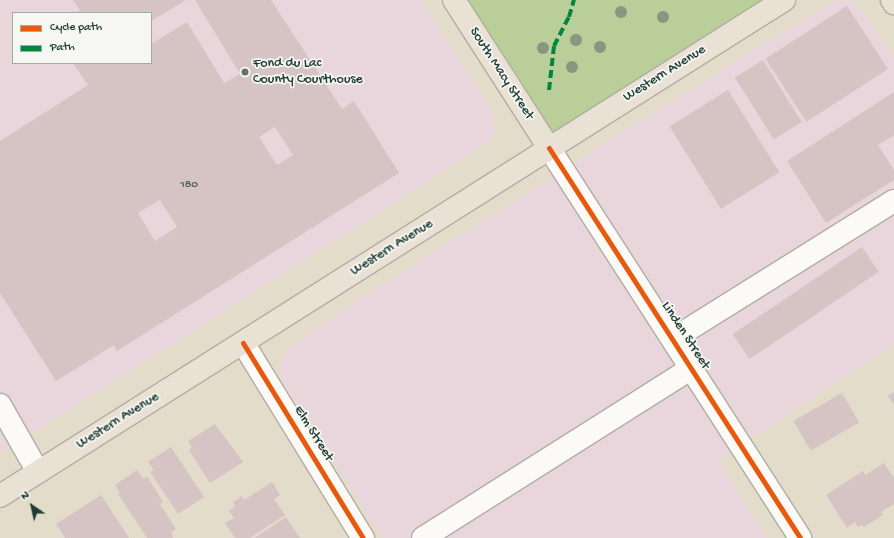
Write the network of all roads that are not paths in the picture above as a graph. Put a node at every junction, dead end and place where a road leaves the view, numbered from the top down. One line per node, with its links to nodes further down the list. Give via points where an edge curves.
1 (454, 0): 5 (main road, South Macy Street)
2 (784, 0): 5 (main road, Western Avenue)
3 (892, 0): 4 (main road)
4 (894, 3)
5 (549, 148): 7 (street, Linden Street); 8 (main road, Western Avenue)
6 (894, 201): 7 (street)
7 (673, 340): 9 (street, Linden Street)
8 (243, 343): 11 (main road, Western Avenue); 13 (street, Elm Street)
9 (692, 368): 14 (street); 15 (street, Linden Street)
10 (0, 405): 11 (street)
11 (38, 472): 12 (main road, Western Avenue)
12 (0, 496)
13 (363, 538)
14 (423, 538)
15 (800, 538)

